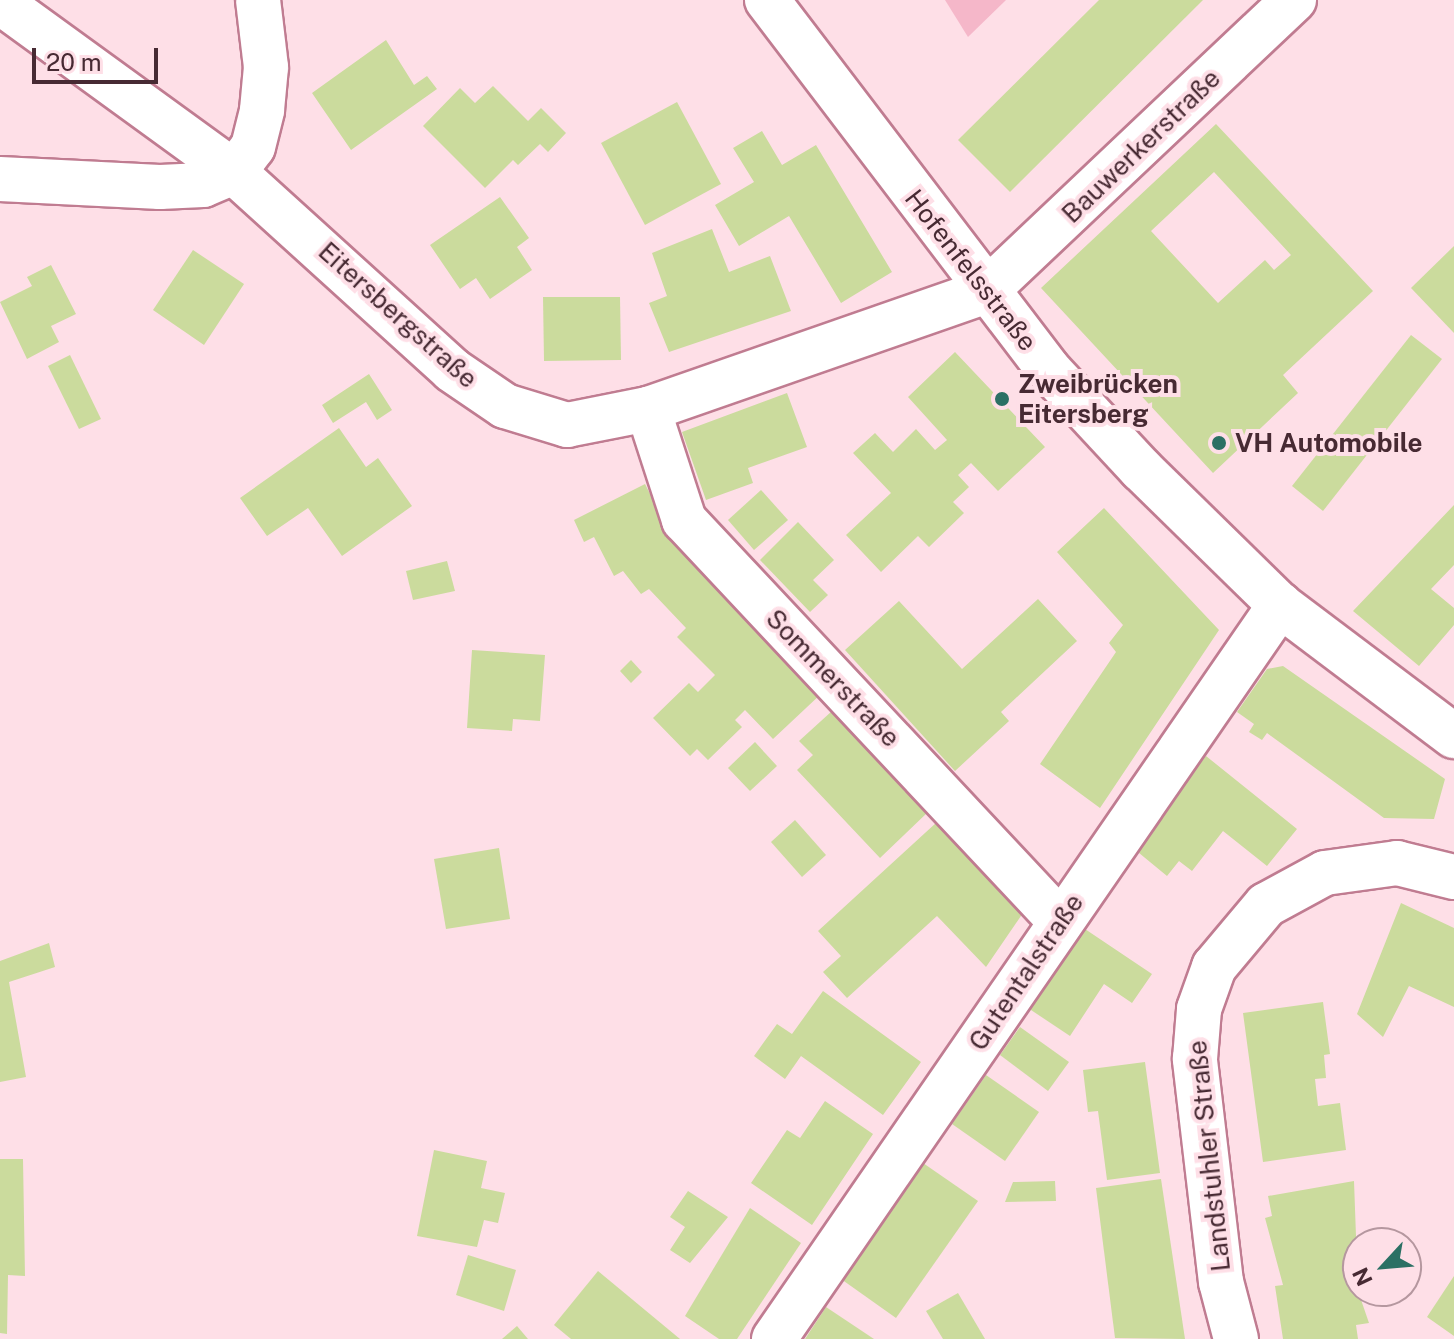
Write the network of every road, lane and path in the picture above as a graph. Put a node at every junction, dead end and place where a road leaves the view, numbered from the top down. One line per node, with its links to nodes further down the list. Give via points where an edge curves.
1 (258, 0): 5 (street, via 266,67 262,110 253,147)
2 (767, 0): 7 (street, Hofenfelsstraße)
3 (1294, 0): 7 (street, Bauwerkerstraße)
4 (0, 2): 5 (street, Eitersbergstraße)
5 (234, 172): 6 (street, via 203,185 160,187); 8 (street, Eitersbergstraße, via 452,370 505,406 567,425)
6 (0, 179)
7 (986, 291): 8 (street, Eitersbergstraße); 9 (street, Hofenfelsstraße, via 1141,469)
8 (648, 409): 12 (street, Sommerstraße, via 684,520)
9 (1280, 605): 10 (street, Hofenfelsstraße); 12 (street, Gutentalstraße)
10 (1454, 736)
11 (1454, 877): 14 (street, Landstuhler Straße, via 1397,863 1325,873 1266,905 1214,967 1199,1009 1195,1059 1221,1282)
12 (1061, 922): 13 (street, Gutentalstraße)
13 (774, 1339)
14 (1236, 1339)

